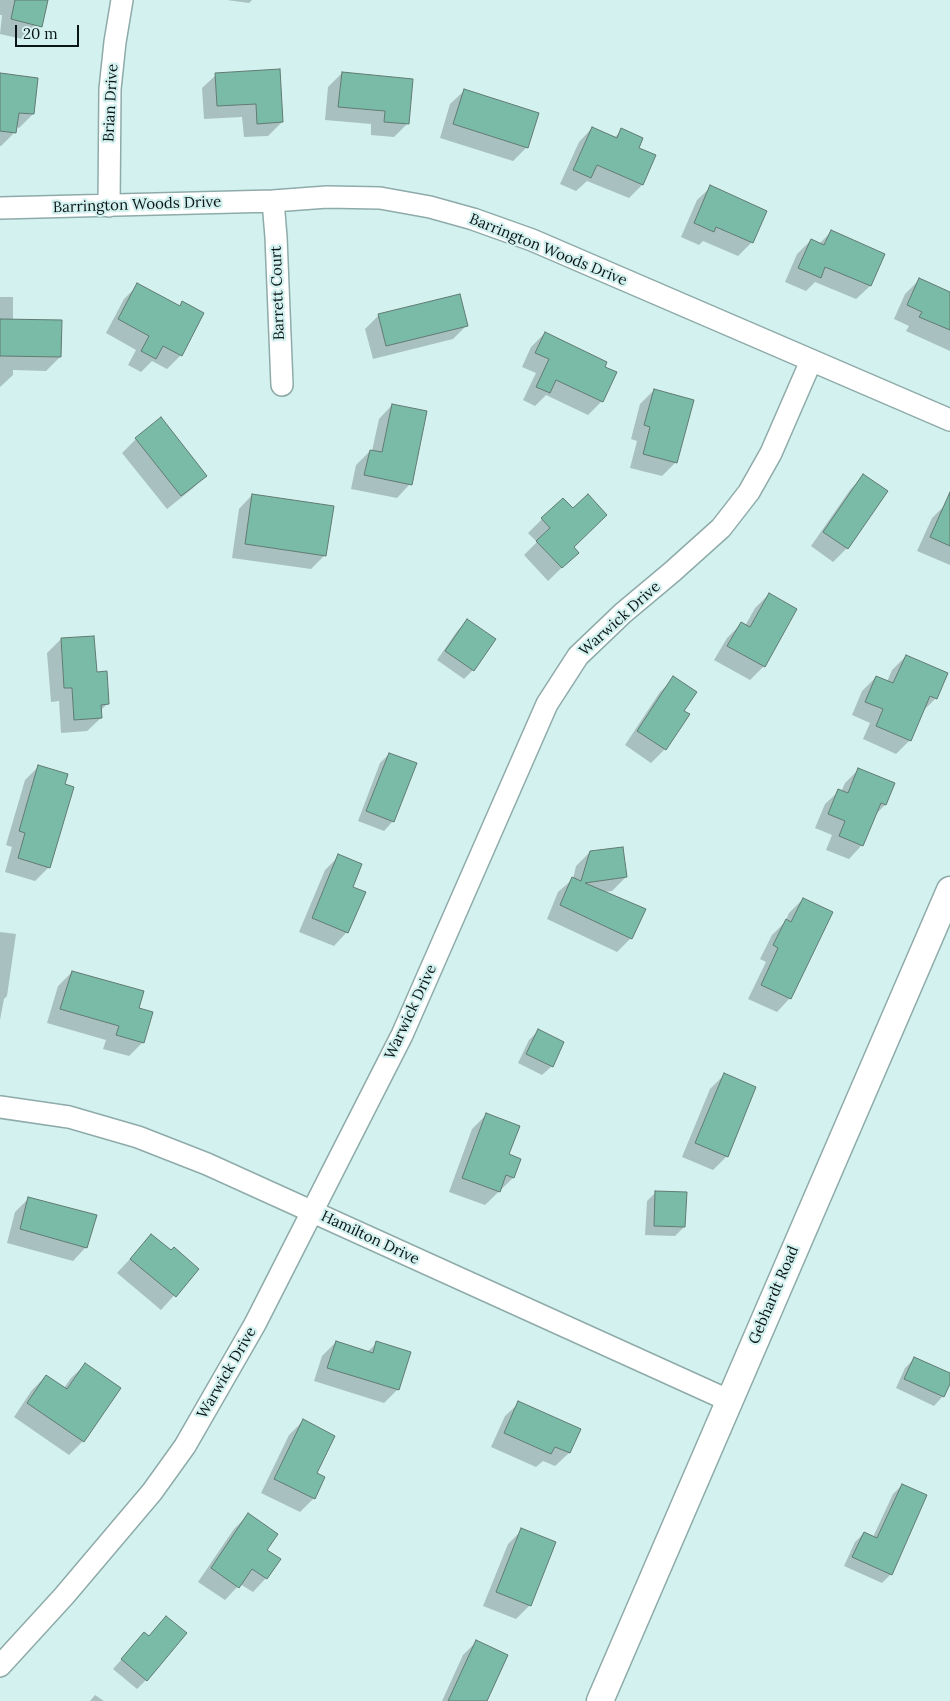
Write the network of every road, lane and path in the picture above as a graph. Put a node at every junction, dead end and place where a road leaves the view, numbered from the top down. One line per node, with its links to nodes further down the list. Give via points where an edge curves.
1 (122, 0): 3 (street, Brian Drive, via 110,89)
2 (273, 200): 3 (street, Barrington Woods Drive); 5 (street, Barrington Woods Drive, via 380,198 473,219 532,240); 6 (street, Barrett Court)
3 (109, 206): 4 (street, Barrington Woods Drive)
4 (0, 208)
5 (811, 361): 7 (street, Barrington Woods Drive); 10 (street, Warwick Drive, via 771,453 749,492 721,528 578,656 547,704 402,1035)
6 (282, 385)
7 (950, 420)
8 (950, 890): 11 (street, Gebhardt Road)
9 (0, 1107): 10 (street, Hamilton Drive, via 70,1117 138,1137)
10 (312, 1211): 11 (street, Hamilton Drive); 12 (street, Warwick Drive, via 255,1324 185,1446 103,1552)
11 (730, 1400): 13 (street, Gebhardt Road)
12 (0, 1666)
13 (600, 1701)

